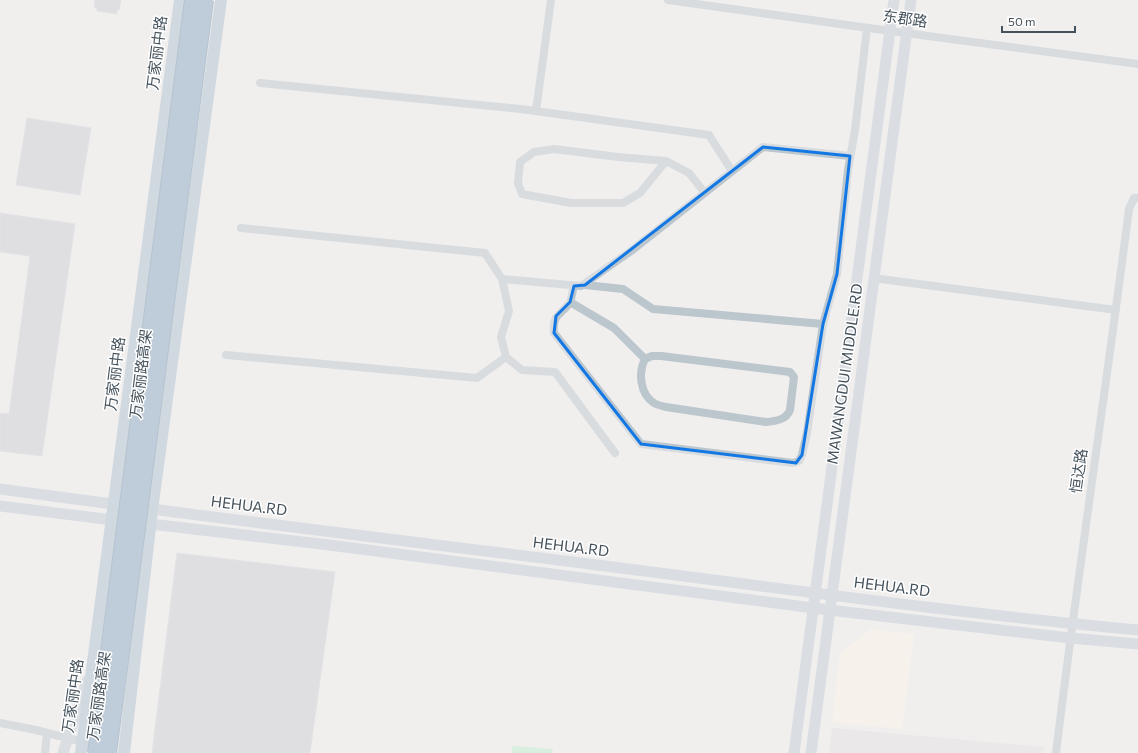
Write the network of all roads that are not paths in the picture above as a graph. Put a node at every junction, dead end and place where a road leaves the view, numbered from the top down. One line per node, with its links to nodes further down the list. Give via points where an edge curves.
1 (180, 0): 33 (main road, 万家丽中路)
2 (192, 0): 53 (highway, 万家丽路高架, bridge)
3 (206, 0): 54 (highway, 万家丽路高架, bridge)
4 (221, 0): 35 (main road)
5 (551, 0): 14 (street)
6 (668, 0): 9 (street, 东郡路)
7 (894, 0): 10 (main road, MAWANGDUI MIDDLE.RD)
8 (911, 0): 11 (main road, MAWANGDUI MIDDLE.RD)
9 (867, 28): 10 (street, 东郡路); 15 (street)
10 (890, 31): 11 (street, 东郡路); 38 (main road, MAWANGDUI MIDDLE.RD)
11 (906, 34): 12 (street, 东郡路); 21 (main road, MAWANGDUI MIDDLE.RD)
12 (1138, 64)
13 (260, 83): 14 (street)
14 (536, 111): 17 (street, via 709,135)
15 (850, 156): 17 (street, via 763,147); 27 (street, via 837,274)
16 (666, 161): 16 (street, via 640,193 623,203 571,203 522,194 518,183 520,162 534,152 554,149); 18 (street, via 689,173)
17 (732, 171): 18 (street)
18 (705, 192): 23 (street)
19 (1138, 198): 26 (street, 恒达路, via 1134,198 1129,209)
20 (241, 228): 22 (street, via 485,253)
21 (873, 278): 26 (street); 39 (main road, MAWANGDUI MIDDLE.RD)
22 (502, 279): 24 (street); 29 (street, via 509,311 501,336)
23 (585, 285): 24 (street); 27 (street, via 623,289 653,309)
24 (574, 286): 25 (street)
25 (570, 302): 27 (street, via 556,316 554,333 641,444 793,463 799,461 802,456); 30 (street, via 614,328)
26 (1116, 310): 42 (street, 恒达路)
27 (823, 324)
28 (226, 355): 29 (street, via 477,378)
29 (506, 357): 31 (street, via 522,370 555,372)
30 (645, 359): 30 (street, via 661,356 790,372 794,377 789,414 766,422 655,404 643,388 642,370)
31 (615, 453)
32 (0, 489): 33 (main road, HEHUA.RD)
33 (114, 505): 35 (main road, HEHUA.RD); 36 (main road, 万家丽中路)
34 (0, 506): 36 (main road, HEHUA.RD)
35 (152, 510): 37 (main road); 38 (main road, HEHUA.RD)
36 (113, 520): 37 (main road, HEHUA.RD); 46 (main road, 万家丽中路)
37 (150, 525): 40 (main road, HEHUA.RD, via 329,545); 55 (main road)
38 (815, 593): 39 (main road, HEHUA.RD); 40 (main road, MAWANGDUI MIDDLE.RD)
39 (831, 595): 41 (main road, MAWANGDUI MIDDLE.RD); 42 (main road, HEHUA.RD)
40 (813, 608): 41 (main road, HEHUA.RD); 56 (main road, MAWANGDUI MIDDLE.RD)
41 (829, 610): 44 (main road, HEHUA.RD); 57 (main road, MAWANGDUI MIDDLE.RD)
42 (1072, 624): 43 (main road, HEHUA.RD); 44 (street, 恒达路)
43 (1138, 630)
44 (1070, 638): 45 (main road, HEHUA.RD); 58 (street, 恒达路)
45 (1138, 644)
46 (94, 661): 49 (main road); 50 (main road, 万家丽中路)
47 (0, 723): 48 (street)
48 (47, 733): 49 (street); 51 (street)
49 (68, 738): 50 (street); 52 (main road)
50 (82, 748)
51 (45, 753)
52 (63, 753)
53 (95, 753)
54 (109, 753)
55 (124, 753)
56 (794, 753)
57 (811, 753)
58 (1056, 753)

